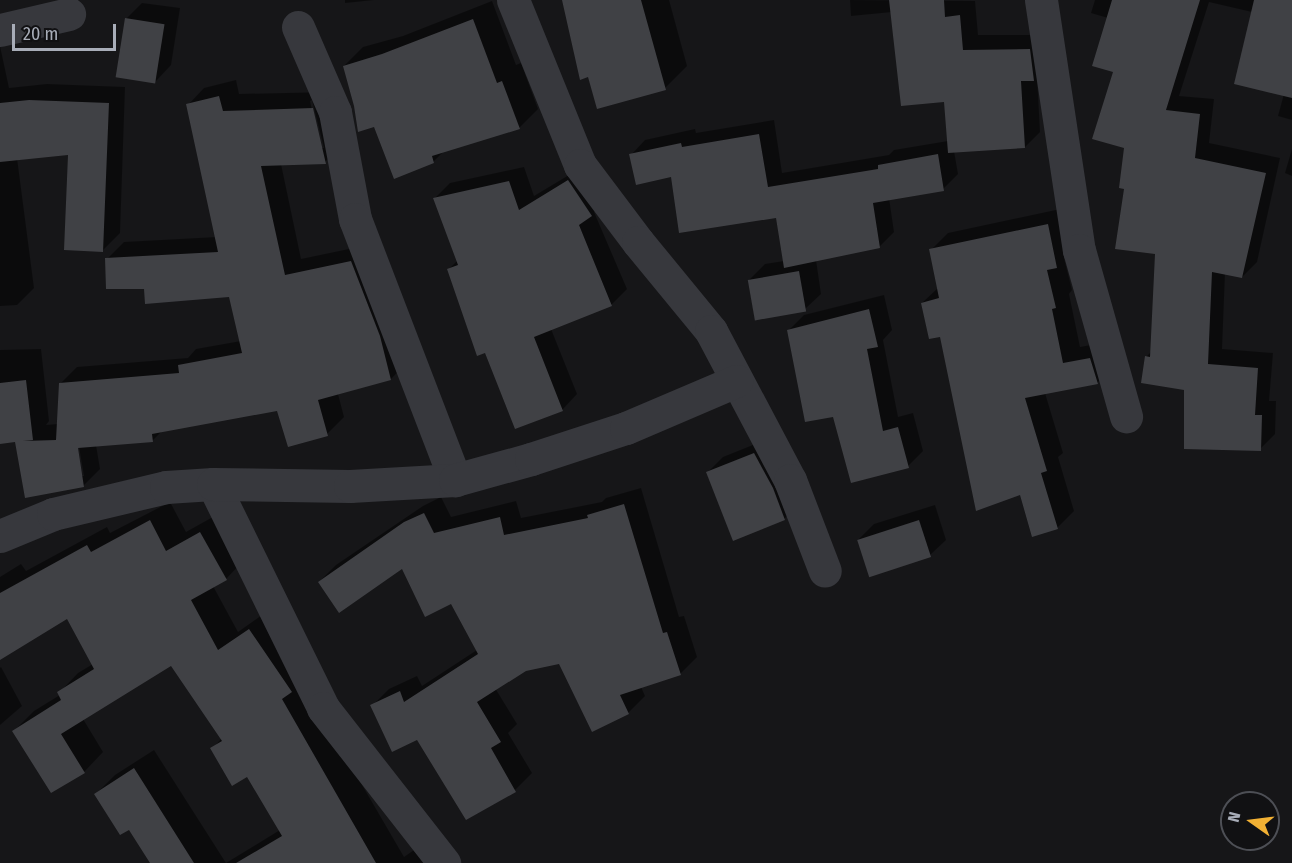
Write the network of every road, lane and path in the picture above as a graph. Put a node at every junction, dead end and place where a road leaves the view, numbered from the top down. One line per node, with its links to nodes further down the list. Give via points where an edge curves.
1 (513, 0): 6 (street, via 580,165 711,331)
2 (1041, 0): 7 (street, via 1079,250)
3 (69, 14): 5 (street)
4 (298, 27): 8 (street, via 335,112 355,219)
5 (0, 30)
6 (736, 381): 8 (street, via 626,428); 11 (street, via 790,480)
7 (1126, 416)
8 (455, 480): 9 (street, via 350,486)
9 (213, 484): 10 (street, via 166,487 100,501 53,514); 12 (street, via 323,708)
10 (0, 536)
11 (825, 571)
12 (444, 863)

